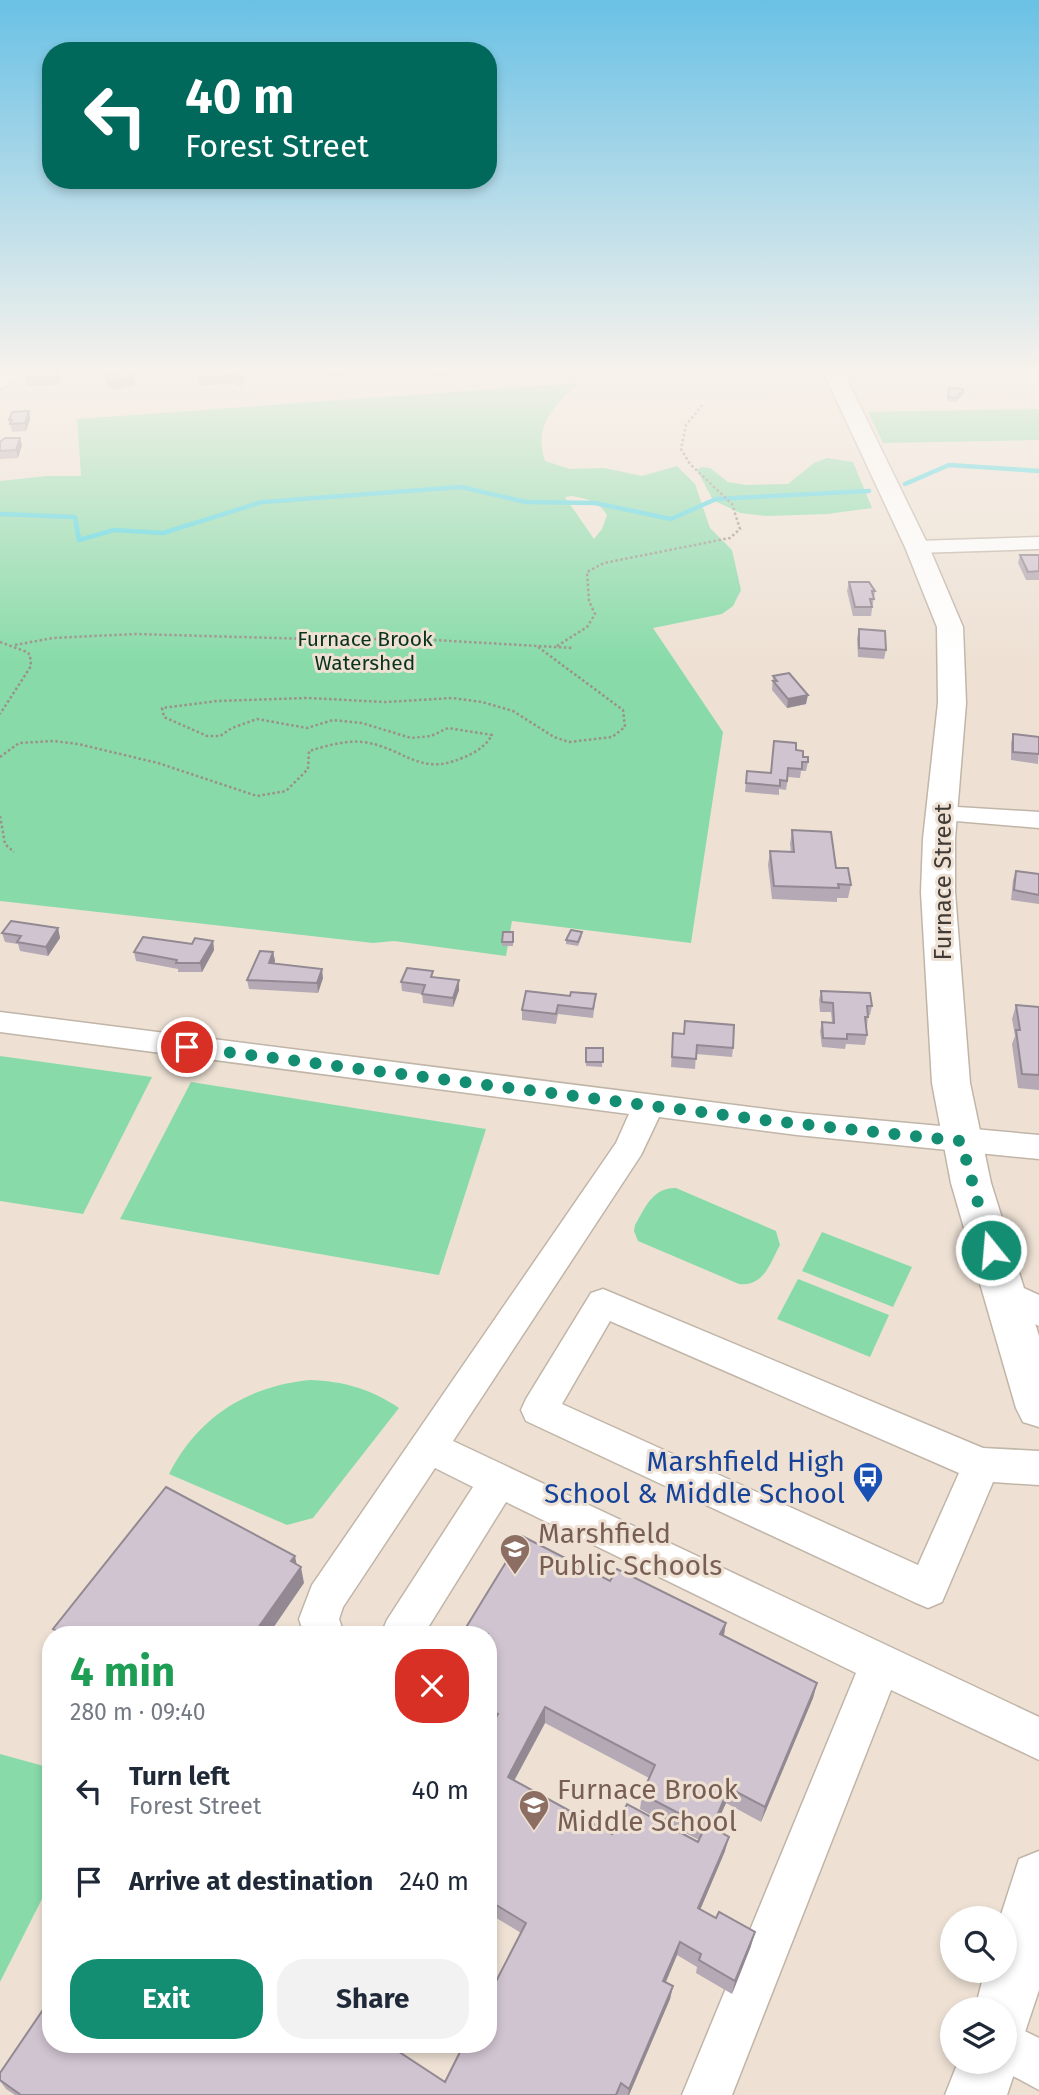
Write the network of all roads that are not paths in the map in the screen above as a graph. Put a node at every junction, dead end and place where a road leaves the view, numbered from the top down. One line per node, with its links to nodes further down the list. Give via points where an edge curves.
1 (879, 467): 3 (main road, Furnace Street)
2 (1039, 543): 3 (street)
3 (918, 547): 4 (main road, Furnace Street, via 945,612 951,641 951,711)
4 (941, 814): 5 (street); 8 (main road, Furnace Street, via 939,920 951,1083)
5 (1039, 820)
6 (0, 1022): 7 (street)
7 (648, 1106): 8 (street); 13 (street, via 630,1147)
8 (961, 1141): 9 (street); 10 (main road, Furnace Street)
9 (1039, 1147)
10 (1004, 1293): 11 (street); 12 (main road, Furnace Street)
11 (1039, 1312)
12 (1039, 1408)
13 (429, 1447): 16 (street); 17 (street, via 326,1598)
14 (982, 1465): 14 (street, via 603,1303 539,1410 928,1589); 15 (street)
15 (1039, 1468)
16 (499, 1480): 18 (street); 19 (street)
17 (321, 1626)
18 (406, 1626)
19 (881, 1662): 20 (street); 26 (street)
20 (1039, 1739)
21 (1039, 1879): 22 (main road)
22 (1008, 1997)
23 (1017, 2052): 24 (street)
24 (1039, 2065)
25 (984, 2074): 27 (main road)
26 (707, 2095)
27 (976, 2095)

